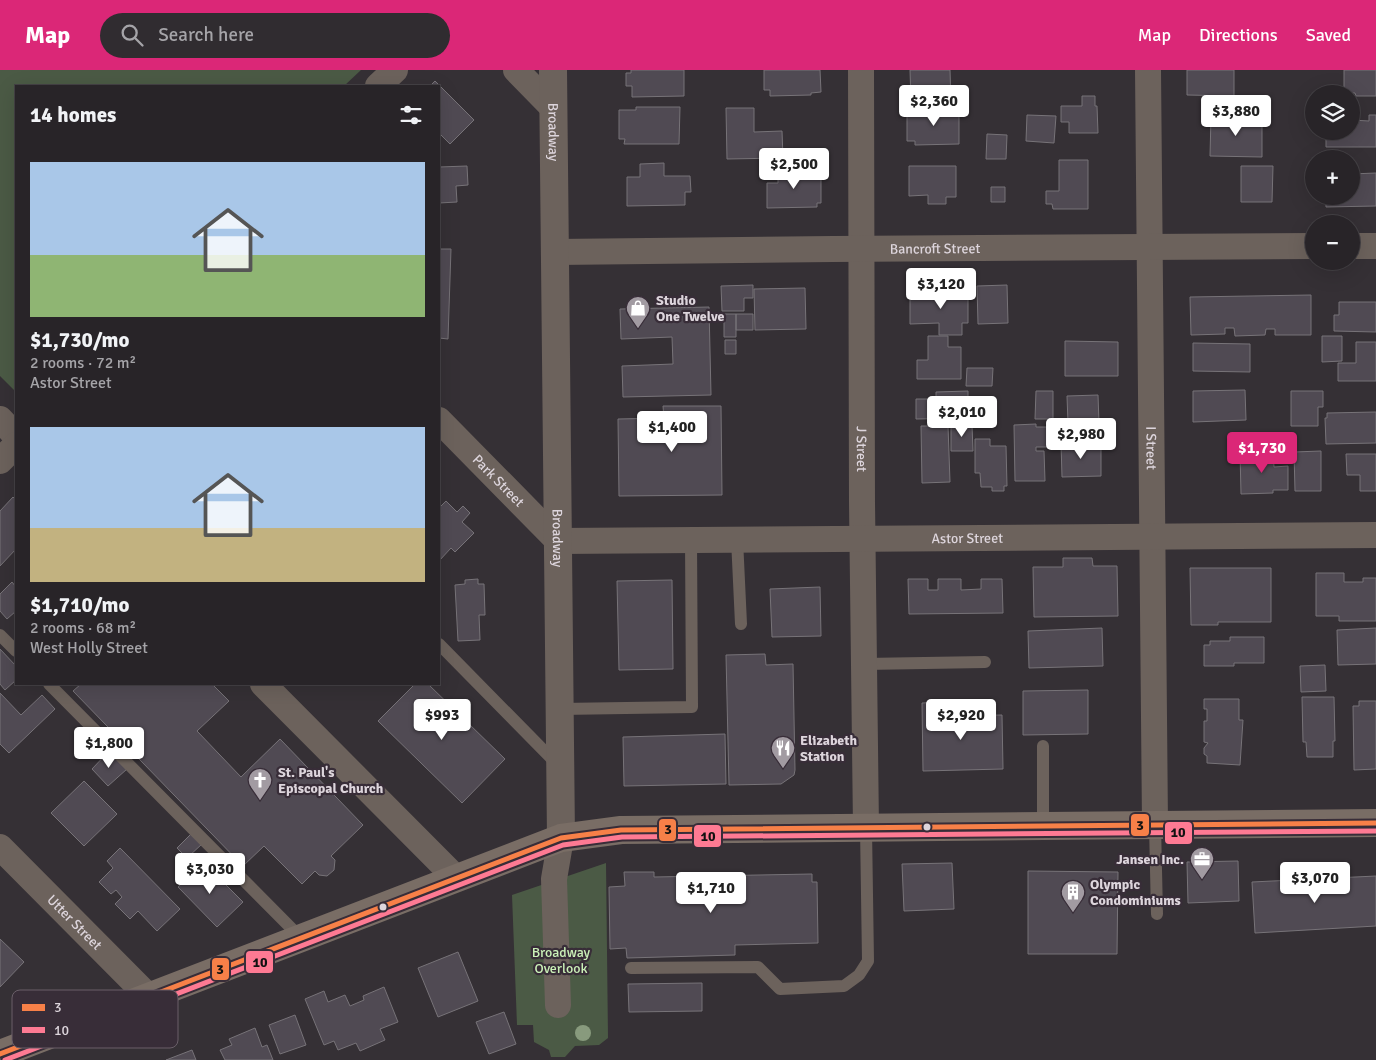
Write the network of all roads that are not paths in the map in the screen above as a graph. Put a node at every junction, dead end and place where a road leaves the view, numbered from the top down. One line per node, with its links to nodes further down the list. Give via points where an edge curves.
1 (395, 70): 6 (street)
2 (516, 70): 7 (street)
3 (554, 70): 7 (street, Broadway)
4 (861, 70): 12 (street, J Street)
5 (1148, 70): 11 (street, I Street)
6 (379, 85)
7 (554, 109): 13 (street, Broadway)
8 (1305, 246): 11 (street, Bancroft Street)
9 (1360, 246): 10 (street)
10 (1376, 246)
11 (1150, 247): 12 (street, Bancroft Street); 20 (street, I Street)
12 (861, 249): 13 (street, Bancroft Street); 21 (street, J Street)
13 (556, 252): 24 (street, Broadway)
14 (0, 419): 16 (street)
15 (440, 421): 24 (street, Park Street)
16 (15, 435)
17 (15, 446): 18 (street)
18 (0, 461)
19 (1376, 534): 20 (street, Astor Street)
20 (1152, 536): 21 (street, Astor Street); 37 (street, I Street)
21 (862, 538): 22 (street, Astor Street); 30 (street, J Street)
22 (737, 539): 23 (street, Astor Street); 25 (lane)
23 (690, 540): 24 (street, Astor Street); 33 (lane, via 692,707)
24 (558, 541): 33 (street, Broadway)
25 (741, 624)
26 (0, 634): 28 (lane)
27 (440, 645): 35 (lane)
28 (15, 650)
29 (985, 662): 30 (lane)
30 (864, 664): 39 (street, J Street)
31 (50, 685): 44 (lane)
32 (264, 685): 42 (street)
33 (560, 708): 35 (street, Broadway)
34 (1043, 746): 38 (lane)
35 (561, 767): 40 (street, Broadway)
36 (1376, 823): 37 (main road)
37 (1155, 825): 38 (main road); 43 (lane)
38 (1043, 826): 39 (main road)
39 (866, 828): 40 (main road, via 621,830); 45 (lane, via 868,961 859,975 844,986 780,989 758,967)
40 (562, 838): 42 (main road); 48 (street, Broadway, via 554,879)
41 (0, 847): 46 (street, Utter Street)
42 (456, 878): 44 (main road)
43 (1157, 914)
44 (301, 938): 47 (main road)
45 (631, 968)
46 (142, 990)
47 (167, 990)
48 (558, 1005)
49 (16, 1048): 50 (main road)
50 (0, 1054)

